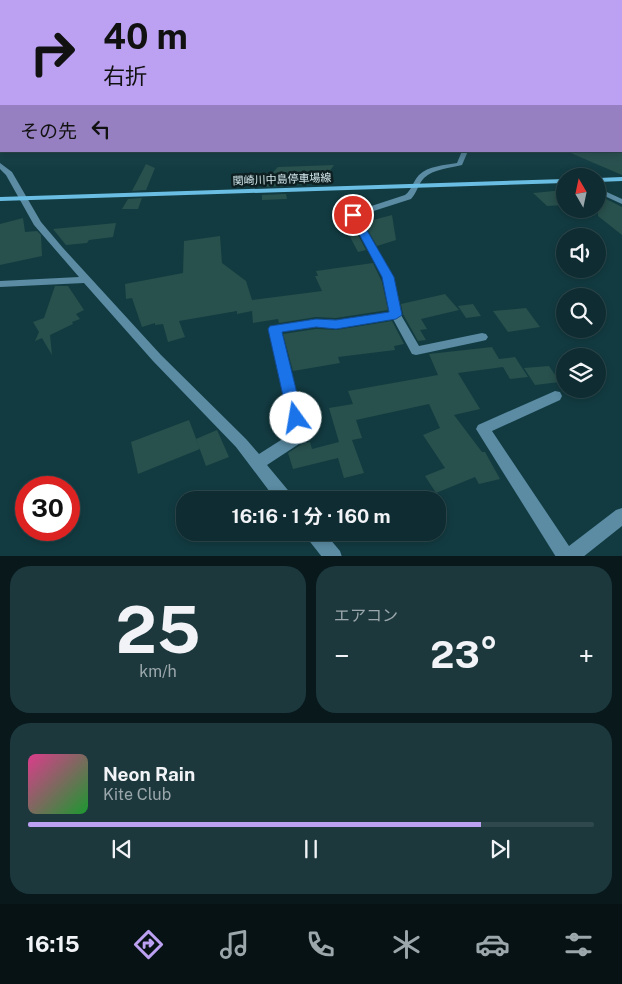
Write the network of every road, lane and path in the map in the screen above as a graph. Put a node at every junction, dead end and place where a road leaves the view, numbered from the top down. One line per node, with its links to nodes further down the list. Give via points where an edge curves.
1 (465, 152): 6 (street, via 460,164 426,174)
2 (0, 165): 9 (street, via 9,174)
3 (622, 179): 4 (main road)
4 (606, 180)
5 (556, 181): 6 (main road, 関崎川中島停車場線)
6 (417, 186): 9 (main road, 関崎川中島停車場線); 13 (street, via 408,197 353,215 388,277)
7 (606, 194): 10 (street)
8 (0, 199): 9 (main road, 関崎川中島停車場線)
9 (21, 199): 11 (street, via 37,223)
10 (622, 202)
11 (86, 280): 12 (street); 16 (street)
12 (0, 284)
13 (396, 315): 14 (street, via 416,351); 16 (street, via 275,329 300,436)
14 (482, 337)
15 (555, 396): 21 (street, via 483,429)
16 (257, 463): 17 (street)
17 (279, 491)
18 (622, 516): 21 (street)
19 (321, 541): 20 (street)
20 (334, 556)
21 (567, 556)

